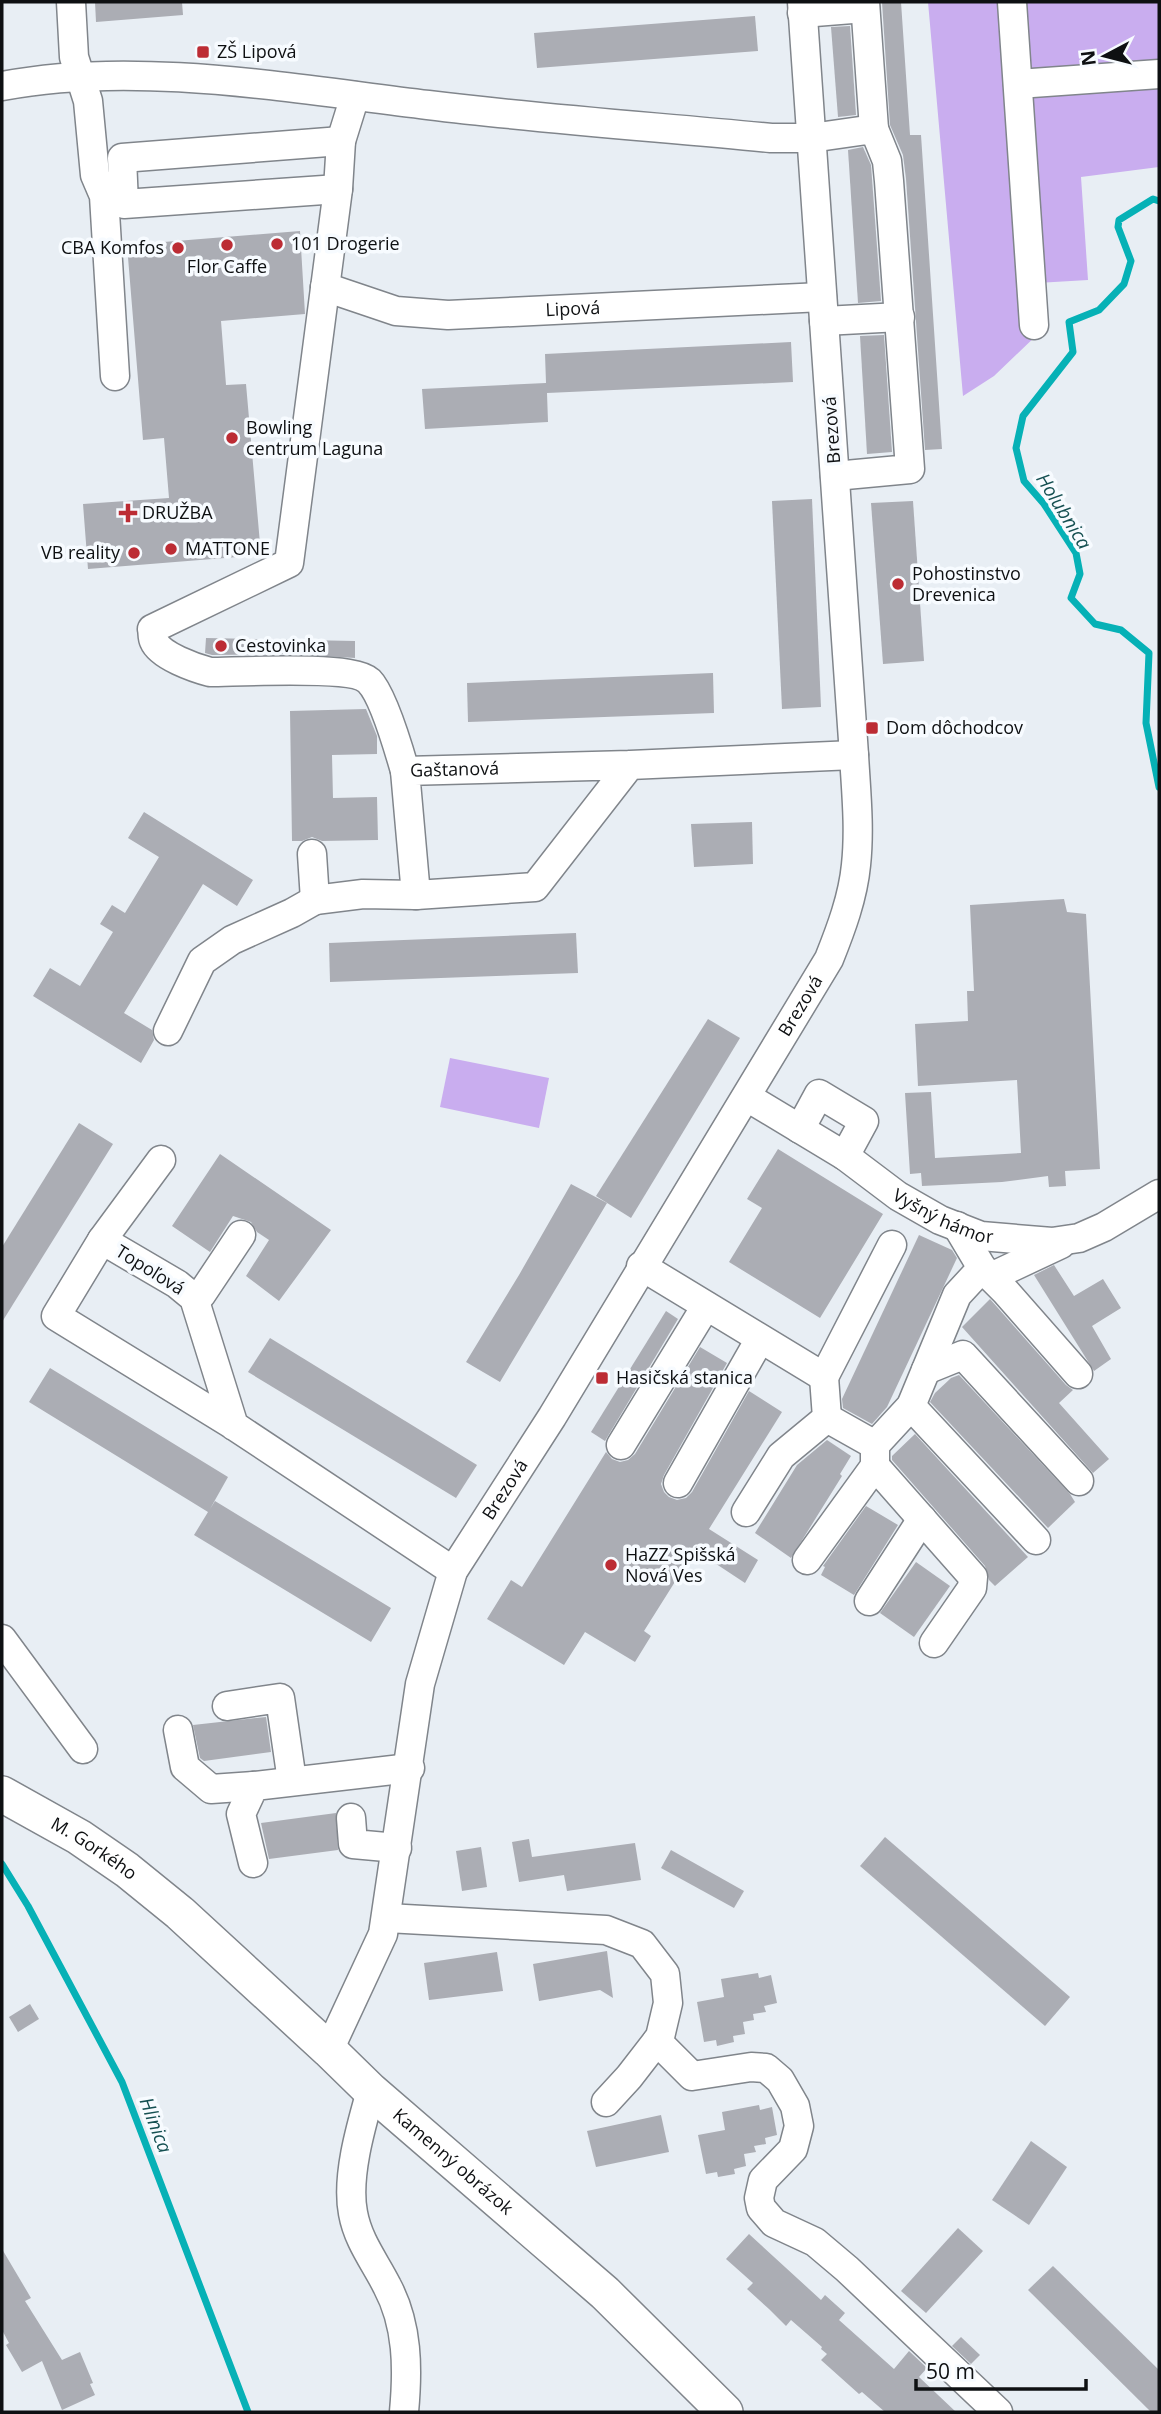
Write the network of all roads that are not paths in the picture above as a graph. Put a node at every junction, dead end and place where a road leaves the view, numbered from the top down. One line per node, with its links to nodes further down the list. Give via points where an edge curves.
1 (71, 2): 6 (street, via 74,57)
2 (1012, 2): 7 (street)
3 (865, 5): 4 (street); 10 (street)
4 (802, 7): 11 (street, Brezová)
5 (1159, 74): 7 (street)
6 (80, 75): 8 (street); 9 (street, via 229,82); 18 (street, via 88,101 95,175 104,196)
7 (1018, 85): 17 (street)
8 (2, 86)
9 (355, 96): 11 (street, via 758,137); 12 (street)
10 (874, 129): 11 (street); 16 (street, via 887,161)
11 (811, 138): 15 (street, Brezová)
12 (341, 141): 13 (street); 13 (street, via 122,158 124,204)
13 (338, 189): 14 (street)
14 (326, 287): 15 (street, Lipová, via 396,311 448,315); 22 (street, via 289,563 152,629 154,642 165,652 209,672 334,671 367,678)
15 (823, 309): 16 (street, Lipová); 19 (street, Brezová)
16 (900, 317): 19 (street, via 910,469)
17 (1034, 325)
18 (115, 376)
19 (835, 475): 20 (street, Brezová)
20 (854, 755): 21 (street, Gaštanová); 27 (street, Brezová, via 856,866 841,928 829,959)
21 (629, 765): 22 (street, Gaštanová); 24 (street, via 535,887)
22 (405, 771): 24 (street, Gaštanová)
23 (312, 854): 25 (street)
24 (416, 895): 25 (street, via 363,894)
25 (315, 900): 26 (street, via 232,940 202,961)
26 (167, 1031)
27 (747, 1097): 28 (street, Vyšný hámor); 37 (street, Brezová)
28 (800, 1129): 29 (street, Vyšný hámor); 29 (street, via 820,1094 864,1121)
29 (845, 1156): 32 (street, Vyšný hámor, via 898,1196)
30 (161, 1160): 34 (street)
31 (1159, 1194): 35 (street, Vyšný hámor, via 1104,1227)
32 (957, 1226): 35 (street, Vyšný hámor, via 981,1236); 38 (street)
33 (242, 1235): 39 (street, via 201,1295)
34 (102, 1240): 39 (street, Topoľová); 49 (street, Topoľová, via 56,1317)
35 (1070, 1240): 38 (street)
36 (892, 1245): 46 (street)
37 (641, 1266): 40 (street); 58 (street, Brezová)
38 (986, 1272): 41 (street, via 957,1295); 45 (street)
39 (194, 1298): 49 (street, Topoľová)
40 (706, 1306): 42 (street); 50 (street)
41 (946, 1321): 43 (street); 44 (street)
42 (760, 1339): 46 (street); 53 (street)
43 (963, 1355): 44 (street); 52 (street)
44 (926, 1370): 47 (street)
45 (1078, 1374)
46 (824, 1377): 48 (street)
47 (911, 1406): 51 (street); 56 (street)
48 (827, 1418): 51 (street); 54 (street, via 781,1456)
49 (234, 1426): 58 (street, Topoľová)
50 (621, 1445)
51 (875, 1455): 55 (street); 57 (street)
52 (1079, 1481)
53 (678, 1483)
54 (746, 1512)
55 (922, 1519): 59 (street); 61 (street, via 973,1577 972,1588)
56 (1036, 1541)
57 (807, 1560)
58 (453, 1571): 65 (street, Brezová, via 420,1684)
59 (869, 1601)
60 (2, 1639): 64 (street)
61 (934, 1643)
62 (227, 1706): 66 (street, via 281,1698)
63 (178, 1730): 67 (street, via 185,1768 211,1789)
64 (83, 1749)
65 (410, 1768): 66 (street); 70 (street, Brezová)
66 (292, 1782): 67 (street)
67 (254, 1786): 71 (street, via 241,1814)
68 (16, 1801): 72 (main road, M. Gorkého, via 79,1837)
69 (351, 1818): 70 (street, via 353,1844)
70 (397, 1848): 73 (street, Brezová)
71 (253, 1863)
72 (180, 1913): 75 (main road, Kamenný obrázok)
73 (387, 1918): 74 (street, via 606,1930 642,1944 665,1974 668,2003); 75 (street, Brezová)
74 (657, 2041): 77 (street); 80 (street, via 692,2076 751,2067 766,2068 780,2080 795,2106 799,2126 793,2149 764,2180 761,2208 774,2223 815,2242 847,2269)
75 (329, 2050): 76 (main road, Kamenný obrázok)
76 (371, 2091): 78 (street, via 361,2125 352,2210 358,2233 389,2288 400,2320 406,2353); 79 (main road, Kamenný obrázok, via 605,2293)
77 (606, 2102)
78 (404, 2412)
79 (725, 2412)
80 (998, 2412)

